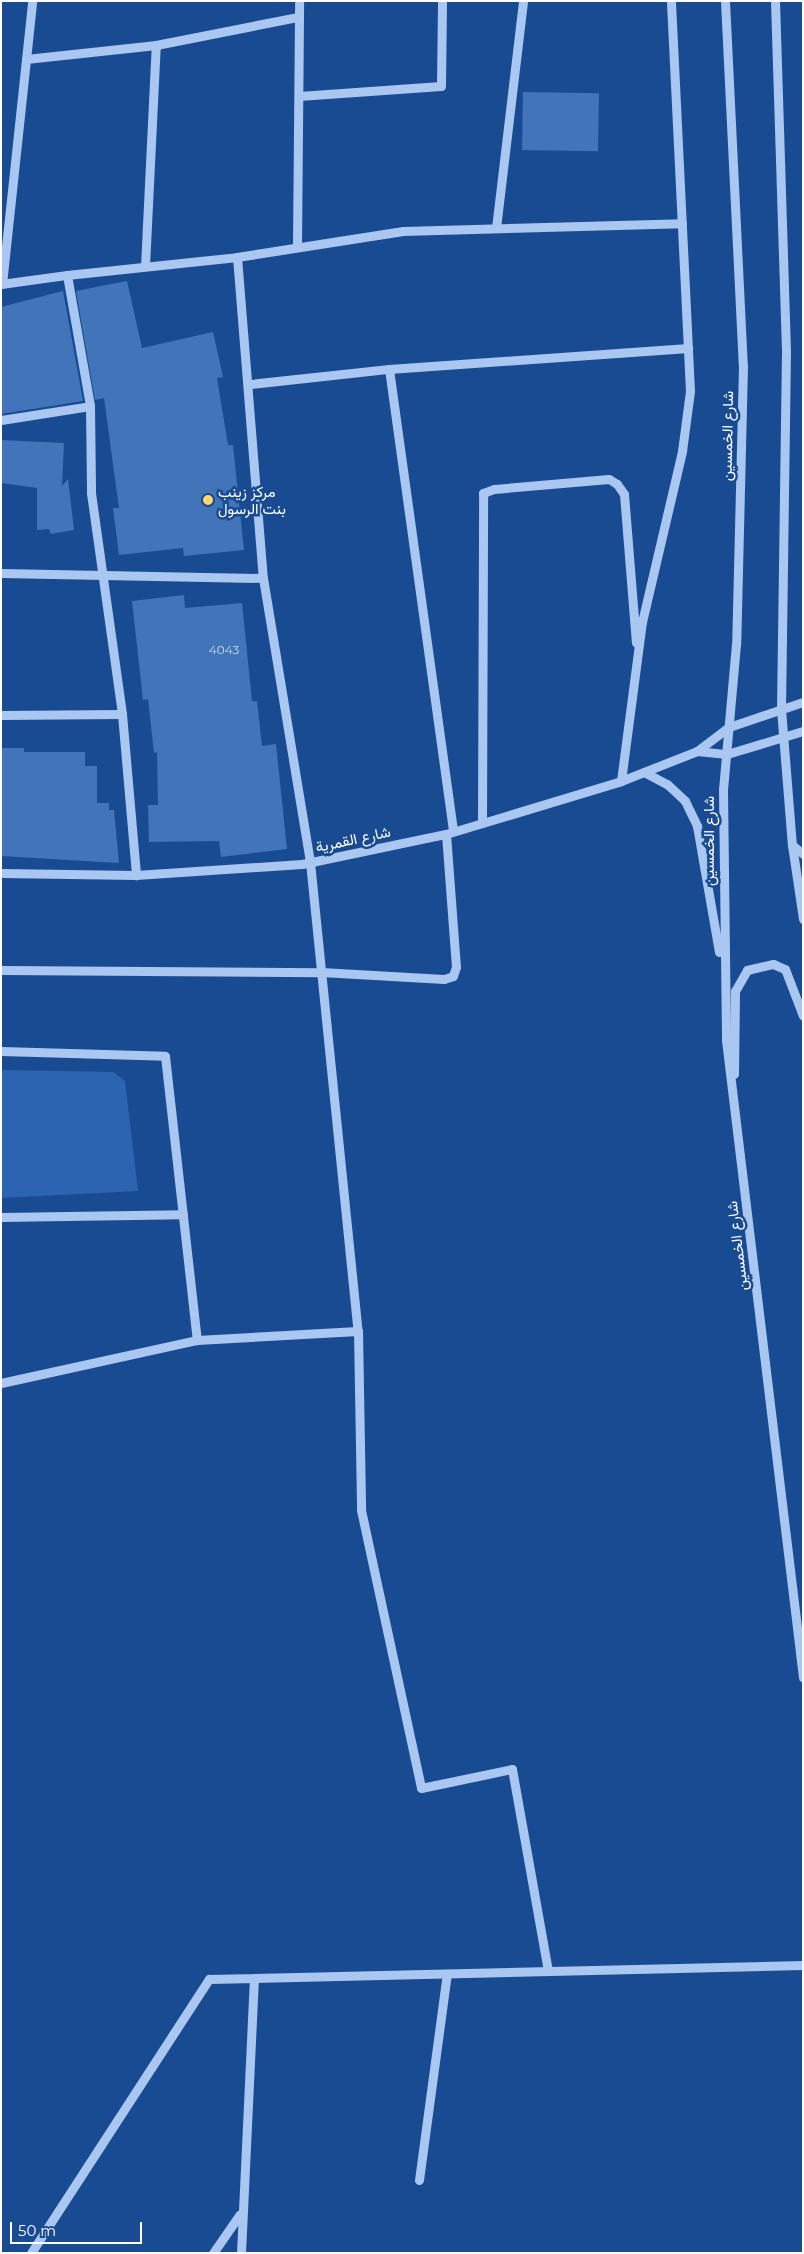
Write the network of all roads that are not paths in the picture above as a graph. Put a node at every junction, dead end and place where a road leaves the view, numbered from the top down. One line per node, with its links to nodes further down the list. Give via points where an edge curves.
1 (32, 1): 10 (street)
2 (299, 1): 8 (street)
3 (442, 1): 11 (street, via 441,86)
4 (523, 1): 13 (street)
5 (671, 1): 12 (street)
6 (725, 1): 32 (street, شارع الخمسين, via 743,366 736,644)
7 (776, 1): 29 (street, via 786,351)
8 (298, 17): 9 (street); 11 (street)
9 (156, 45): 10 (street); 16 (street)
10 (26, 59): 18 (street)
11 (299, 96): 14 (street)
12 (682, 223): 13 (street); 19 (street)
13 (496, 228): 14 (street, via 403,231)
14 (297, 246): 15 (street)
15 (237, 257): 16 (street); 21 (street)
16 (145, 266): 17 (street)
17 (67, 275): 18 (street); 22 (street)
18 (2, 284)
19 (688, 348): 20 (street); 27 (street, via 690,391 682,451 642,622)
20 (388, 369): 21 (street); 40 (street)
21 (250, 384): 26 (street)
22 (90, 406): 23 (street); 25 (street, via 91,493)
23 (1, 420)
24 (1, 573): 25 (street)
25 (103, 575): 26 (street); 30 (street)
26 (264, 578): 43 (street)
27 (638, 661): 38 (street); 39 (street, via 624,494 617,484 609,479 494,489 483,493 480,504)
28 (803, 702): 29 (street, شارع القمرية)
29 (782, 709): 32 (street, شارع القمرية); 34 (street)
30 (122, 714): 31 (street); 45 (street)
31 (1, 715)
32 (729, 727): 35 (street, شارع القمرية); 36 (street, شارع الخمسين)
33 (803, 731): 34 (street)
34 (784, 738): 36 (street); 41 (street)
35 (698, 751): 36 (street, شارع القمرية); 37 (street, شارع القمرية)
36 (727, 754): 49 (street, شارع الخمسين, via 723,790)
37 (644, 772): 38 (street, شارع القمرية); 49 (street, via 667,784 685,801 697,826)
38 (621, 781): 39 (street, شارع القمرية)
39 (482, 823): 40 (street, شارع القمرية)
40 (450, 832): 43 (street, شارع القمرية); 48 (street, via 456,968 453,976 444,979)
41 (792, 845): 42 (street); 46 (street)
42 (803, 854)
43 (310, 862): 45 (street, شارع القمرية); 48 (street)
44 (1, 873): 45 (street, شارع القمرية)
45 (136, 875)
46 (803, 919)
47 (1, 970): 48 (street)
48 (322, 972): 55 (street)
49 (724, 977): 52 (street, شارع الخمسين, via 726,1040)
50 (803, 1016): 52 (street, via 785,969 773,964 758,966 741,978 735,991)
51 (1, 1051): 53 (street, via 165,1056)
52 (734, 1109): 58 (street, شارع الخمسين)
53 (183, 1214): 54 (street); 56 (street)
54 (1, 1217)
55 (358, 1332): 56 (street); 60 (street, via 361,1510 421,1788 512,1769)
56 (197, 1340): 57 (street)
57 (1, 1383)
58 (803, 1677)
59 (803, 1965): 60 (street)
60 (548, 1971): 61 (street)
61 (447, 1974): 62 (street); 63 (street)
62 (254, 1978): 64 (street); 65 (street, via 209,1979)
63 (419, 2180)
64 (240, 2213): 66 (street); 67 (street)
65 (31, 2253)
66 (213, 2253)
67 (241, 2253)

